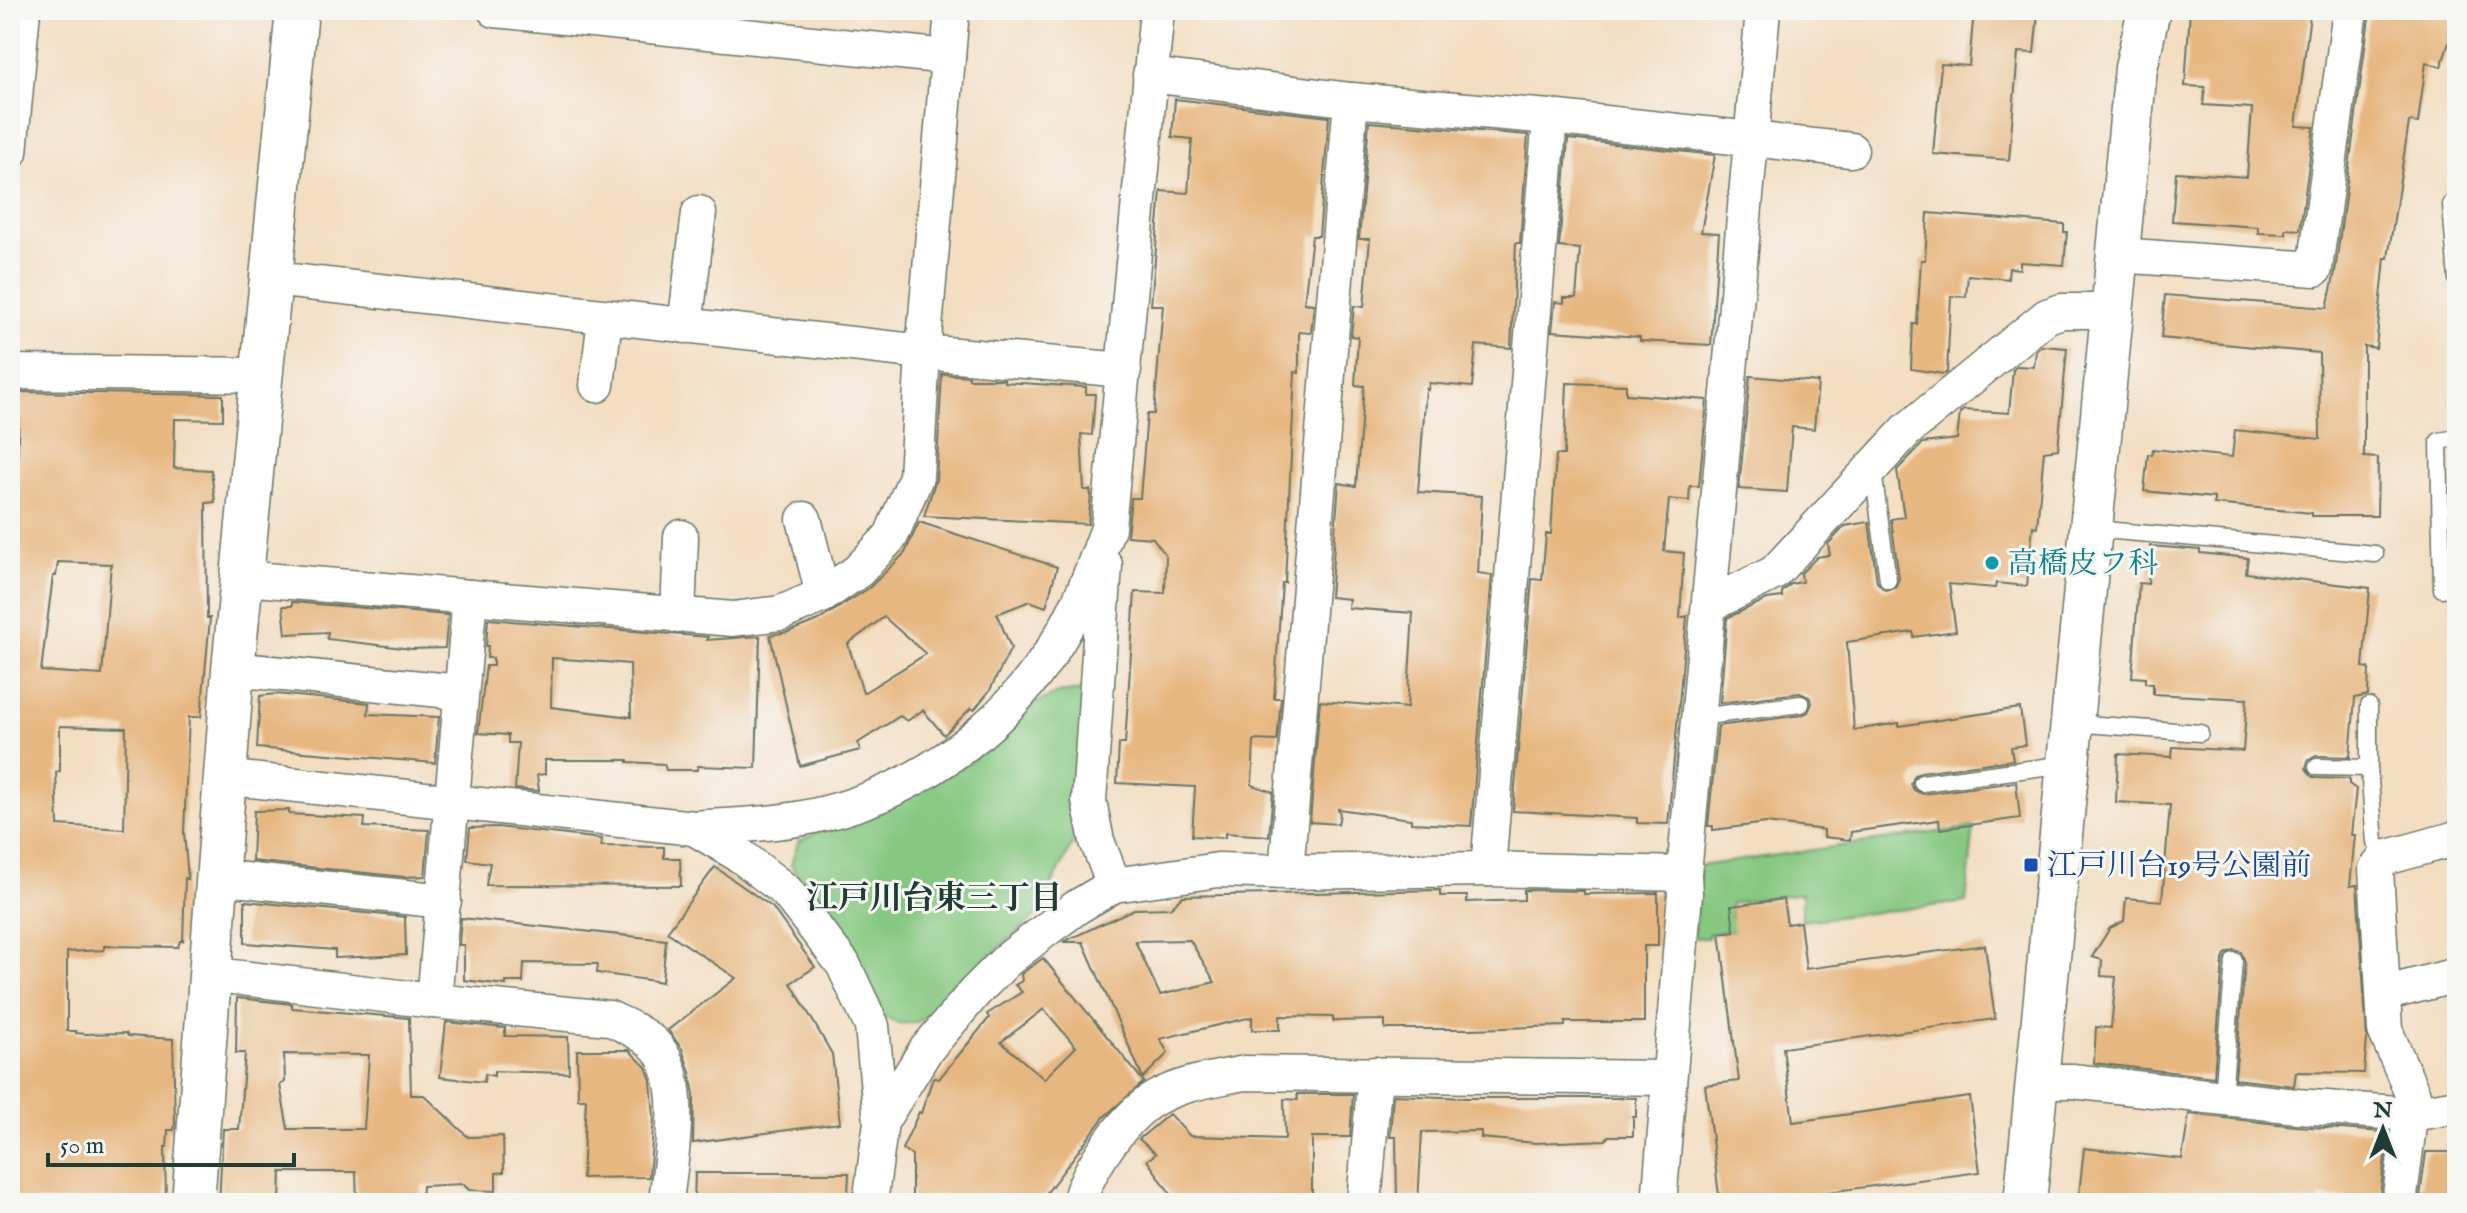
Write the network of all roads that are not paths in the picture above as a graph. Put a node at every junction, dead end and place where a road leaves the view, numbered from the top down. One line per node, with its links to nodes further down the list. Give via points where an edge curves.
1 (23, 10): 15 (street)
2 (297, 10): 19 (street)
3 (495, 10): 9 (street)
4 (952, 10): 9 (street)
5 (1157, 10): 10 (street)
6 (1763, 10): 13 (street)
7 (2149, 10): 18 (street, via 2136,68)
8 (2350, 10): 18 (street, via 2315,269)
9 (948, 57): 24 (street)
10 (1150, 75): 11 (street); 25 (street)
11 (1351, 100): 12 (street); 60 (street)
12 (1550, 117): 13 (street); 59 (street)
13 (1750, 138): 14 (street); 41 (street)
14 (1851, 150)
15 (10, 152)
16 (2457, 196): 20 (lane, via 2451,205)
17 (699, 213): 23 (street)
18 (2118, 255): 21 (street)
19 (273, 279): 22 (street); 27 (street)
20 (2457, 279)
21 (2112, 311): 30 (street, via 2047,316); 33 (street)
22 (605, 318): 23 (street); 28 (street)
23 (685, 326): 24 (street)
24 (923, 352): 25 (street); 39 (street, via 916,477 891,536 858,571)
25 (1124, 370): 32 (street)
26 (10, 372): 27 (street)
27 (262, 375): 36 (street)
28 (597, 385)
29 (2457, 438): 38 (lane, via 2439,441 2442,589)
30 (1872, 465): 37 (lane); 41 (street, via 1774,573)
31 (804, 519): 39 (street)
32 (1108, 528): 56 (street, via 1085,590 1056,644 1018,697 967,744 874,799 824,814); 63 (street, via 1089,801)
33 (2092, 529): 35 (lane); 48 (street)
34 (681, 537): 42 (street)
35 (2375, 554)
36 (242, 578): 40 (street); 43 (street)
37 (1888, 580)
38 (2457, 586)
39 (823, 595): 42 (street, via 781,613 733,619)
40 (470, 597): 42 (street); 44 (street)
41 (1709, 605): 47 (street)
42 (678, 616)
43 (233, 669): 44 (street); 53 (street)
44 (460, 692): 55 (street)
45 (1801, 704): 47 (lane)
46 (2369, 706): 52 (lane)
47 (1699, 717): 61 (street)
48 (2072, 723): 49 (lane); 50 (street)
49 (2200, 733)
50 (2068, 764): 54 (lane); 72 (street)
51 (2317, 767): 52 (lane)
52 (2369, 768): 58 (lane, via 2375,842)
53 (223, 777): 55 (street); 62 (street)
54 (1922, 783)
55 (454, 801): 56 (street); 64 (street)
56 (694, 828): 76 (street, via 786,891 843,964 872,1026)
57 (2457, 838): 58 (street)
58 (2385, 858): 68 (street, via 2376,869)
59 (1488, 869): 60 (street); 61 (street)
60 (1286, 872): 63 (street, via 1218,870)
61 (1684, 874): 71 (street)
62 (216, 877): 64 (street); 66 (street)
63 (1114, 885): 76 (street, via 1047,929 975,992 925,1051)
64 (444, 901): 69 (street)
65 (2234, 961): 73 (lane)
66 (208, 974): 69 (street); 77 (street)
67 (2457, 975): 68 (street)
68 (2383, 994): 75 (street, via 2385,1030 2413,1095)
69 (434, 1001): 78 (street, via 609,1018 654,1044 669,1071 675,1101)
70 (1375, 1074): 71 (street); 80 (street, via 1244,1073 1154,1099 1119,1130 1083,1186); 81 (street)
71 (1669, 1078): 82 (street)
72 (2037, 1081): 73 (street); 83 (street)
73 (2223, 1096): 75 (street)
74 (2457, 1106): 75 (street)
75 (2412, 1114): 84 (street)
76 (881, 1122): 79 (street)
77 (193, 1203)
78 (666, 1203)
79 (870, 1203)
80 (1079, 1203)
81 (1364, 1203)
82 (1659, 1203)
83 (2025, 1203)
84 (2399, 1203)

